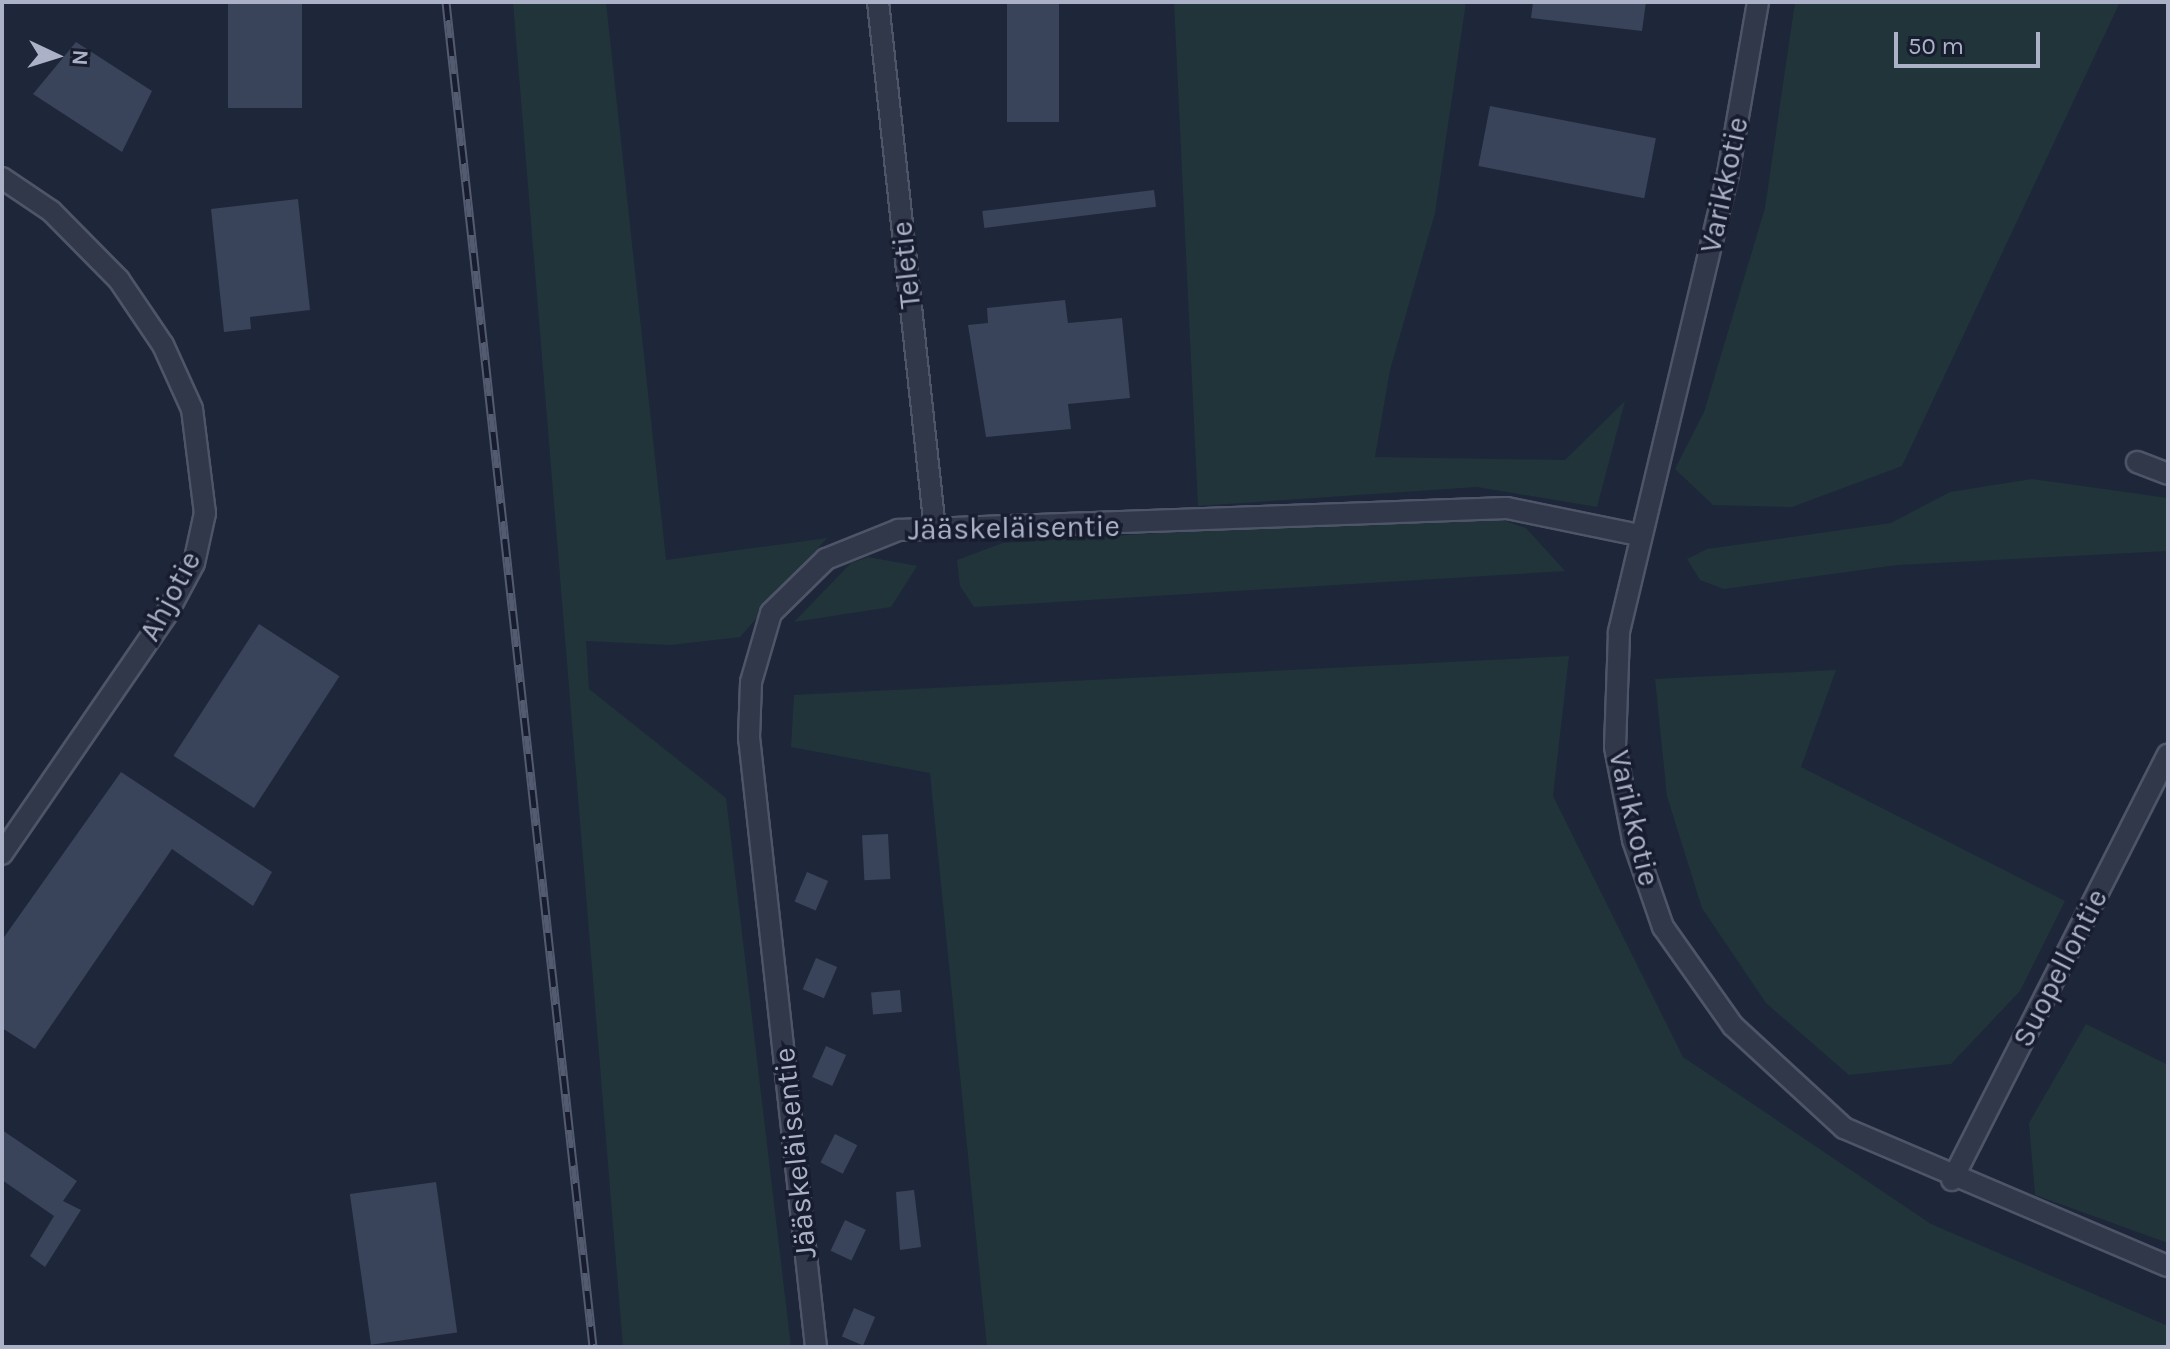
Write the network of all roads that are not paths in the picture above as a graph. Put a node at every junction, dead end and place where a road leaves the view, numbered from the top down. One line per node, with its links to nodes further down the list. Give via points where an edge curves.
1 (878, 2): 6 (street, Teletie)
2 (1758, 2): 7 (street, Varikkotie, via 1728,174)
3 (2, 178): 9 (street, Ahjotie, via 51,211 119,280 163,345 192,409 205,513 194,563 166,615)
4 (2137, 462): 5 (street)
5 (2168, 474)
6 (935, 529): 7 (street, Jääskeläisentie, via 1507,508); 12 (street, Jääskeläisentie, via 898,530 826,559 771,613 751,682 749,737)
7 (1639, 535): 10 (street, Varikkotie, via 1619,633 1615,747 1633,840 1663,927 1733,1026 1792,1085 1844,1128)
8 (2168, 755): 10 (street, Suopellontie)
9 (2, 854)
10 (1952, 1180): 11 (street, Varikkotie)
11 (2168, 1266)
12 (816, 1347)

